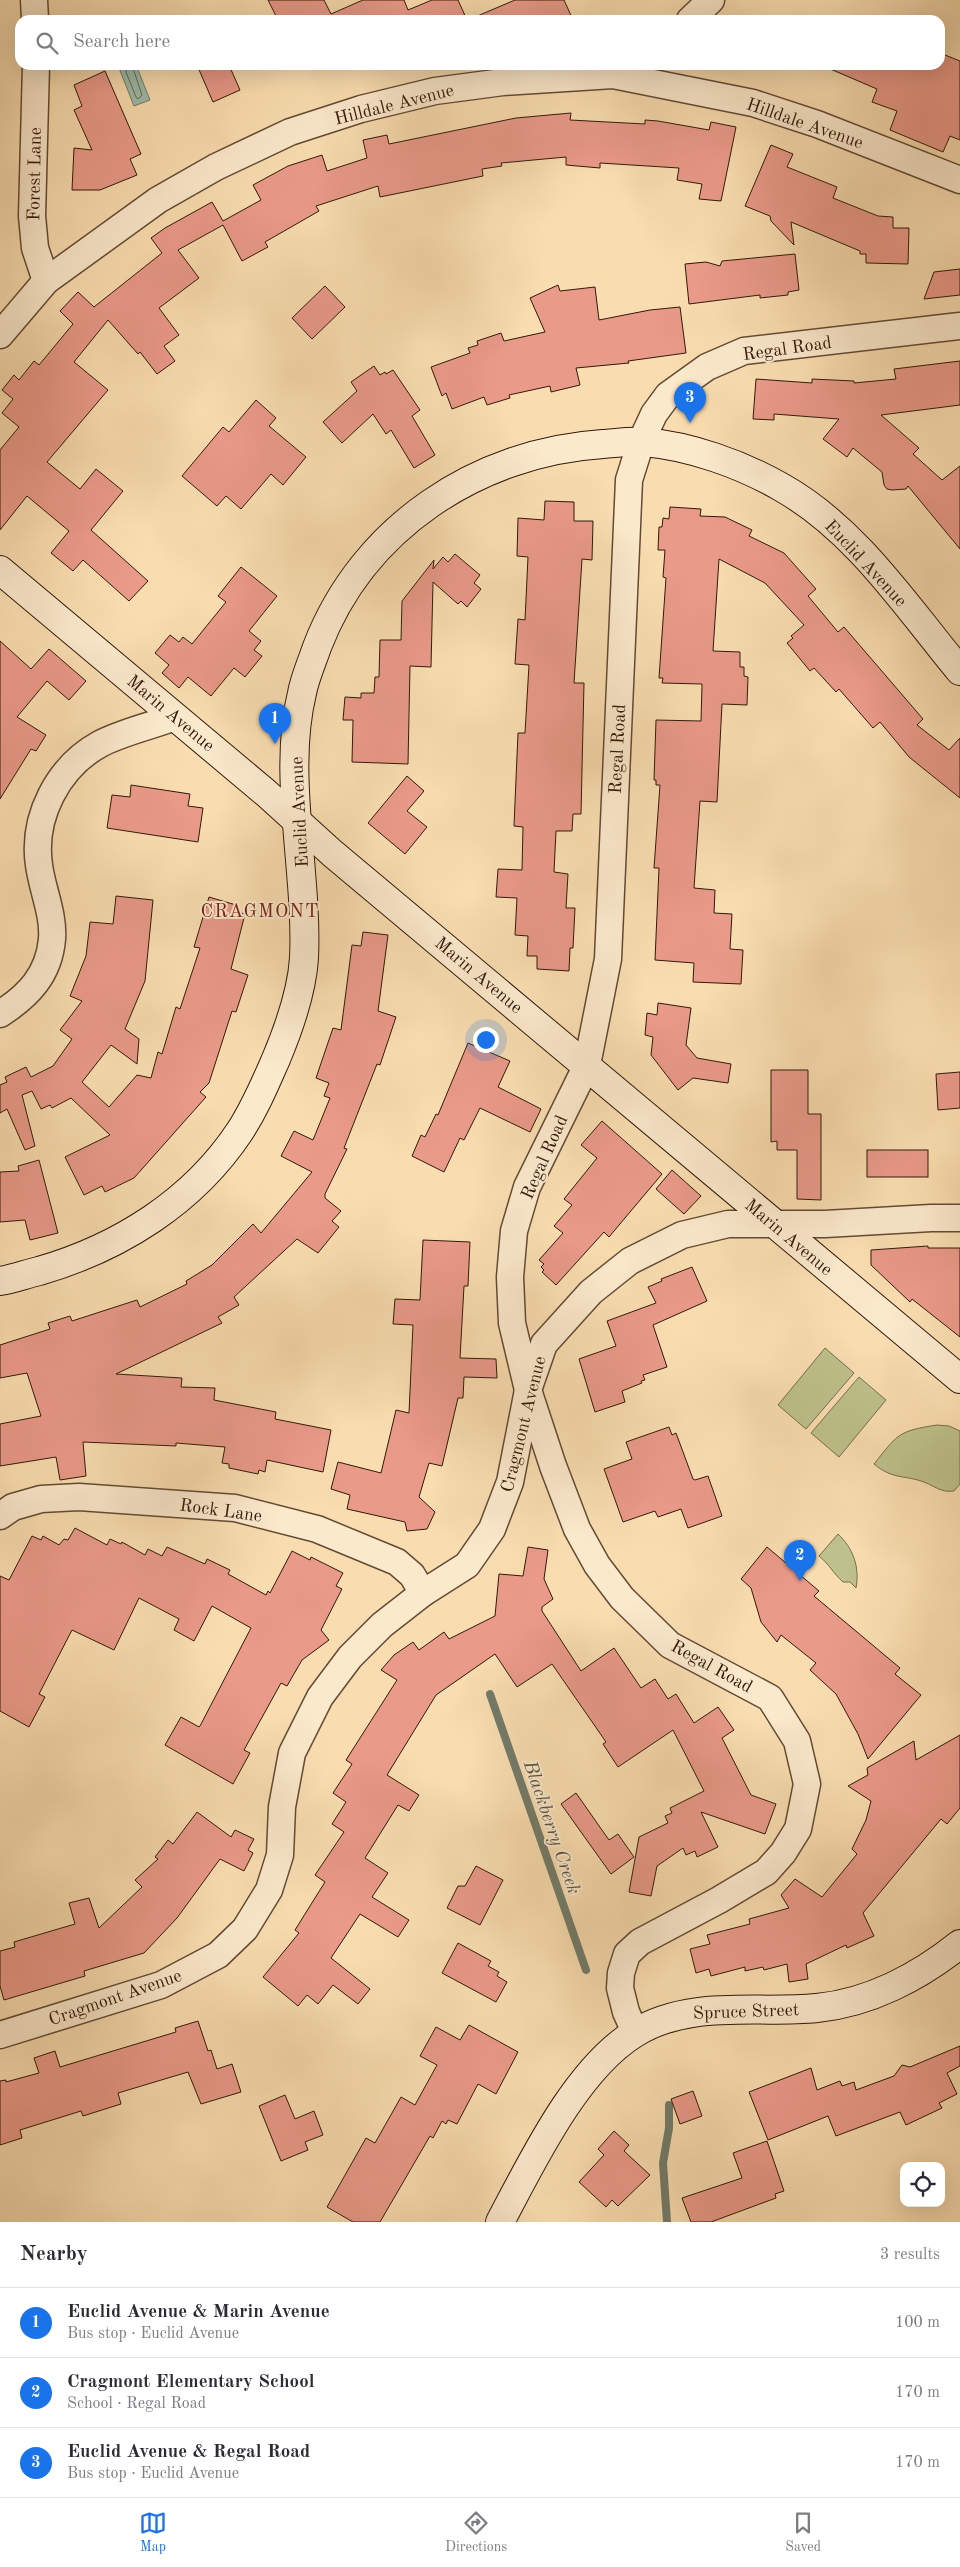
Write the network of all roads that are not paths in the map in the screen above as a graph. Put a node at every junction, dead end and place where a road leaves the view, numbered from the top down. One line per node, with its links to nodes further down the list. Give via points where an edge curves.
1 (34, 0): 3 (street)
2 (711, 0): 4 (street)
3 (36, 15)
4 (695, 15)
5 (36, 70): 8 (street, Forest Lane, via 32,216 35,248)
6 (618, 70): 7 (street, Hilldale Avenue, via 753,103 817,124); 8 (street, Hilldale Avenue, via 435,91 360,109 290,132 216,166 158,200)
7 (960, 180)
8 (46, 281): 10 (street, Hilldale Avenue)
9 (960, 326): 11 (street, Regal Road, via 744,351 707,367 668,395)
10 (0, 335)
11 (640, 442): 13 (street, Euclid Avenue, via 672,446 729,463 781,486 826,518 862,553); 15 (street, Euclid Avenue, via 582,445 537,453 478,474 409,519 364,562 338,602 318,644 302,693 295,749); 17 (street, Regal Road, via 629,480 608,959)
12 (0, 570): 14 (street, Marin Avenue)
13 (960, 671)
14 (175, 717): 15 (street, Marin Avenue); 16 (street, via 101,744 62,776 45,805 38,834 38,864 50,913 52,940 42,974 24,998)
15 (299, 823): 17 (street, Marin Avenue); 20 (street, Euclid Avenue, via 304,962 289,1028 259,1100 238,1133 216,1163 170,1207 128,1236 76,1260)
16 (0, 1014)
17 (586, 1065): 19 (street, Marin Avenue); 22 (street, Regal Road, via 527,1187 514,1231 510,1276 512,1323)
18 (960, 1218): 19 (street, Cragmont Avenue)
19 (773, 1224): 21 (street, Marin Avenue); 22 (street, Cragmont Avenue, via 728,1224 682,1235 630,1261 591,1292 544,1344)
20 (0, 1281)
21 (960, 1379)
22 (528, 1390): 24 (street, Cragmont Avenue, via 510,1482 492,1529 467,1565); 26 (street, Regal Road, via 577,1529 597,1565 622,1598 670,1645 770,1698 797,1741 807,1784 798,1829 766,1872 640,1942 627,1954 620,1988)
23 (0, 1516): 24 (street, Rock Lane, via 13,1507 41,1499 79,1497 235,1508 317,1529 397,1562 412,1575)
24 (423, 1593): 27 (street, Cragmont Avenue, via 382,1625 350,1656 320,1697 292,1753 282,1808 280,1854 269,1890 245,1929 218,1955 161,1985)
25 (960, 1944): 26 (street, Spruce Street, via 903,1982 840,2005 793,2010 718,2009 684,2014)
26 (635, 2032): 28 (street, Spruce Street, via 601,2060 577,2088)
27 (0, 2035)
28 (500, 2222)

